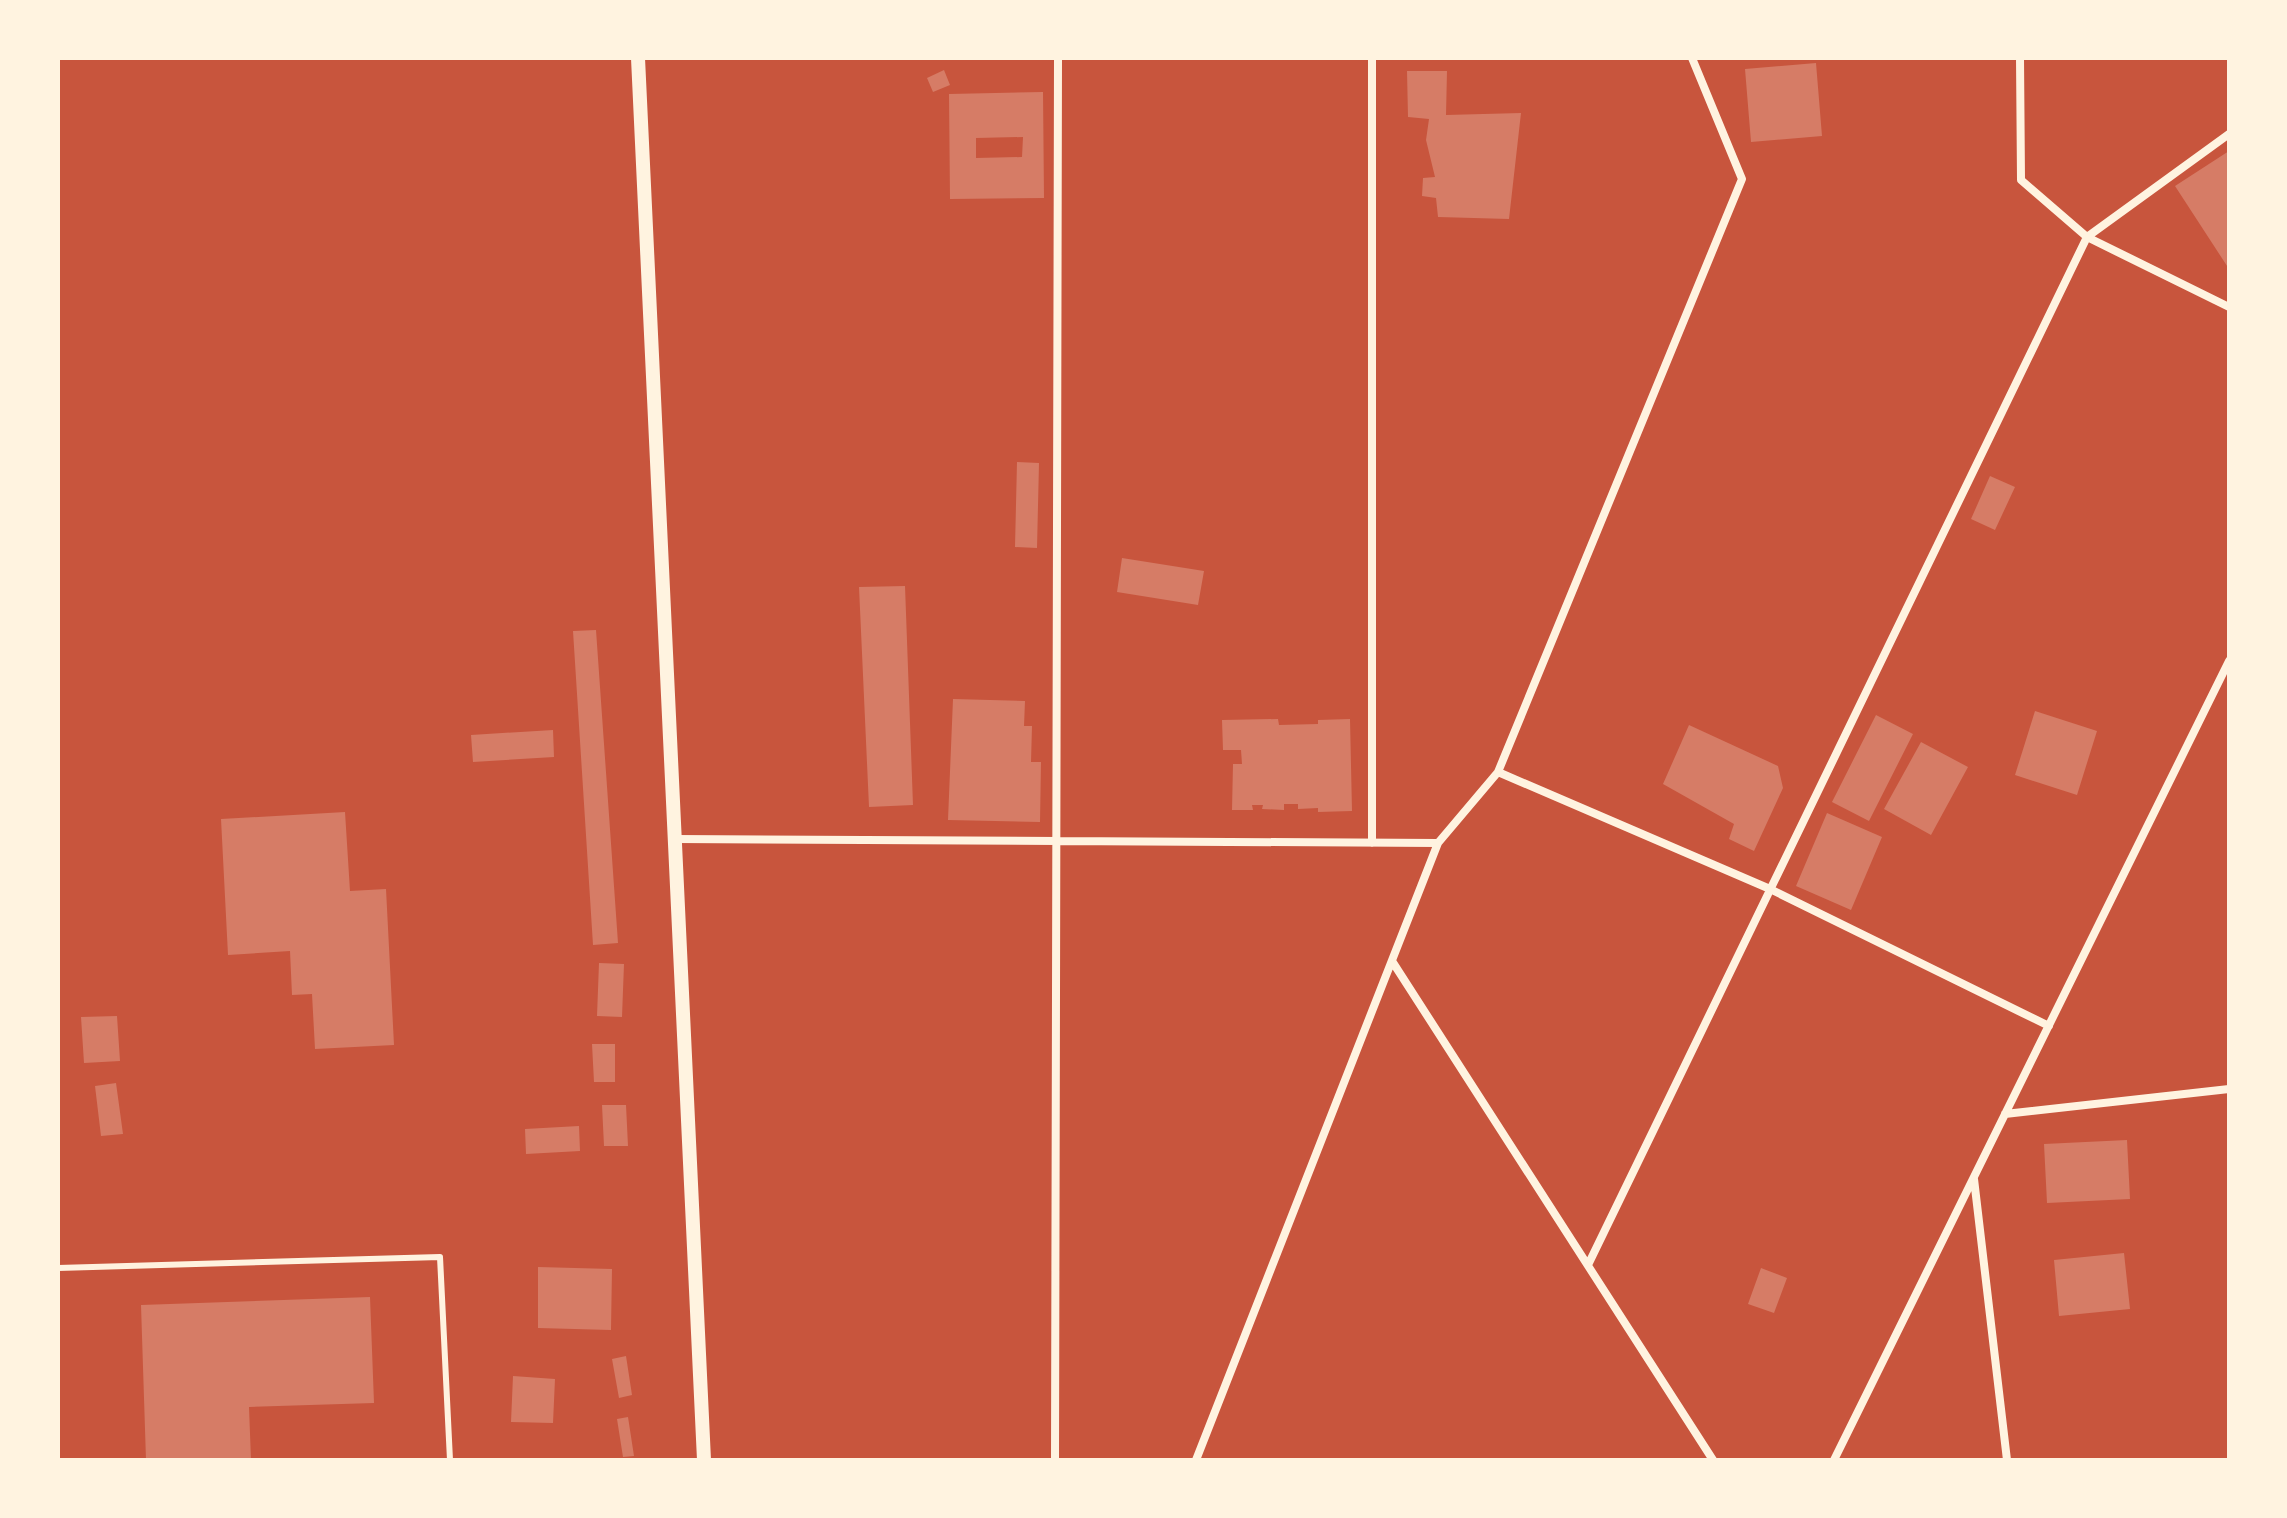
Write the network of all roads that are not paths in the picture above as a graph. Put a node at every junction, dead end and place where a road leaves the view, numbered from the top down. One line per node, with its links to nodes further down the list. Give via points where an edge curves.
1 (638, 58): 11 (street)
2 (1058, 58): 12 (street)
3 (1372, 58): 13 (street)
4 (1692, 58): 10 (street, via 1742,179)
5 (2020, 58): 7 (street, via 2021,180)
6 (2229, 134): 7 (street)
7 (2087, 237): 8 (street); 15 (street)
8 (2229, 307)
9 (2229, 661): 17 (street)
10 (1498, 772): 14 (street); 15 (street)
11 (675, 839): 12 (street); 24 (street)
12 (1056, 841): 13 (street); 25 (street)
13 (1372, 843): 14 (street)
14 (1438, 843): 16 (street)
15 (1770, 889): 17 (street); 21 (street)
16 (1392, 961): 21 (street); 26 (street)
17 (2049, 1026): 19 (street)
18 (2229, 1089): 19 (street)
19 (2005, 1114): 20 (street)
20 (1974, 1177): 28 (street); 29 (street)
21 (1588, 1265): 27 (street)
22 (58, 1268): 23 (lane, via 440,1257)
23 (450, 1460)
24 (704, 1460)
25 (1055, 1460)
26 (1196, 1460)
27 (1713, 1460)
28 (1834, 1460)
29 (2007, 1460)

